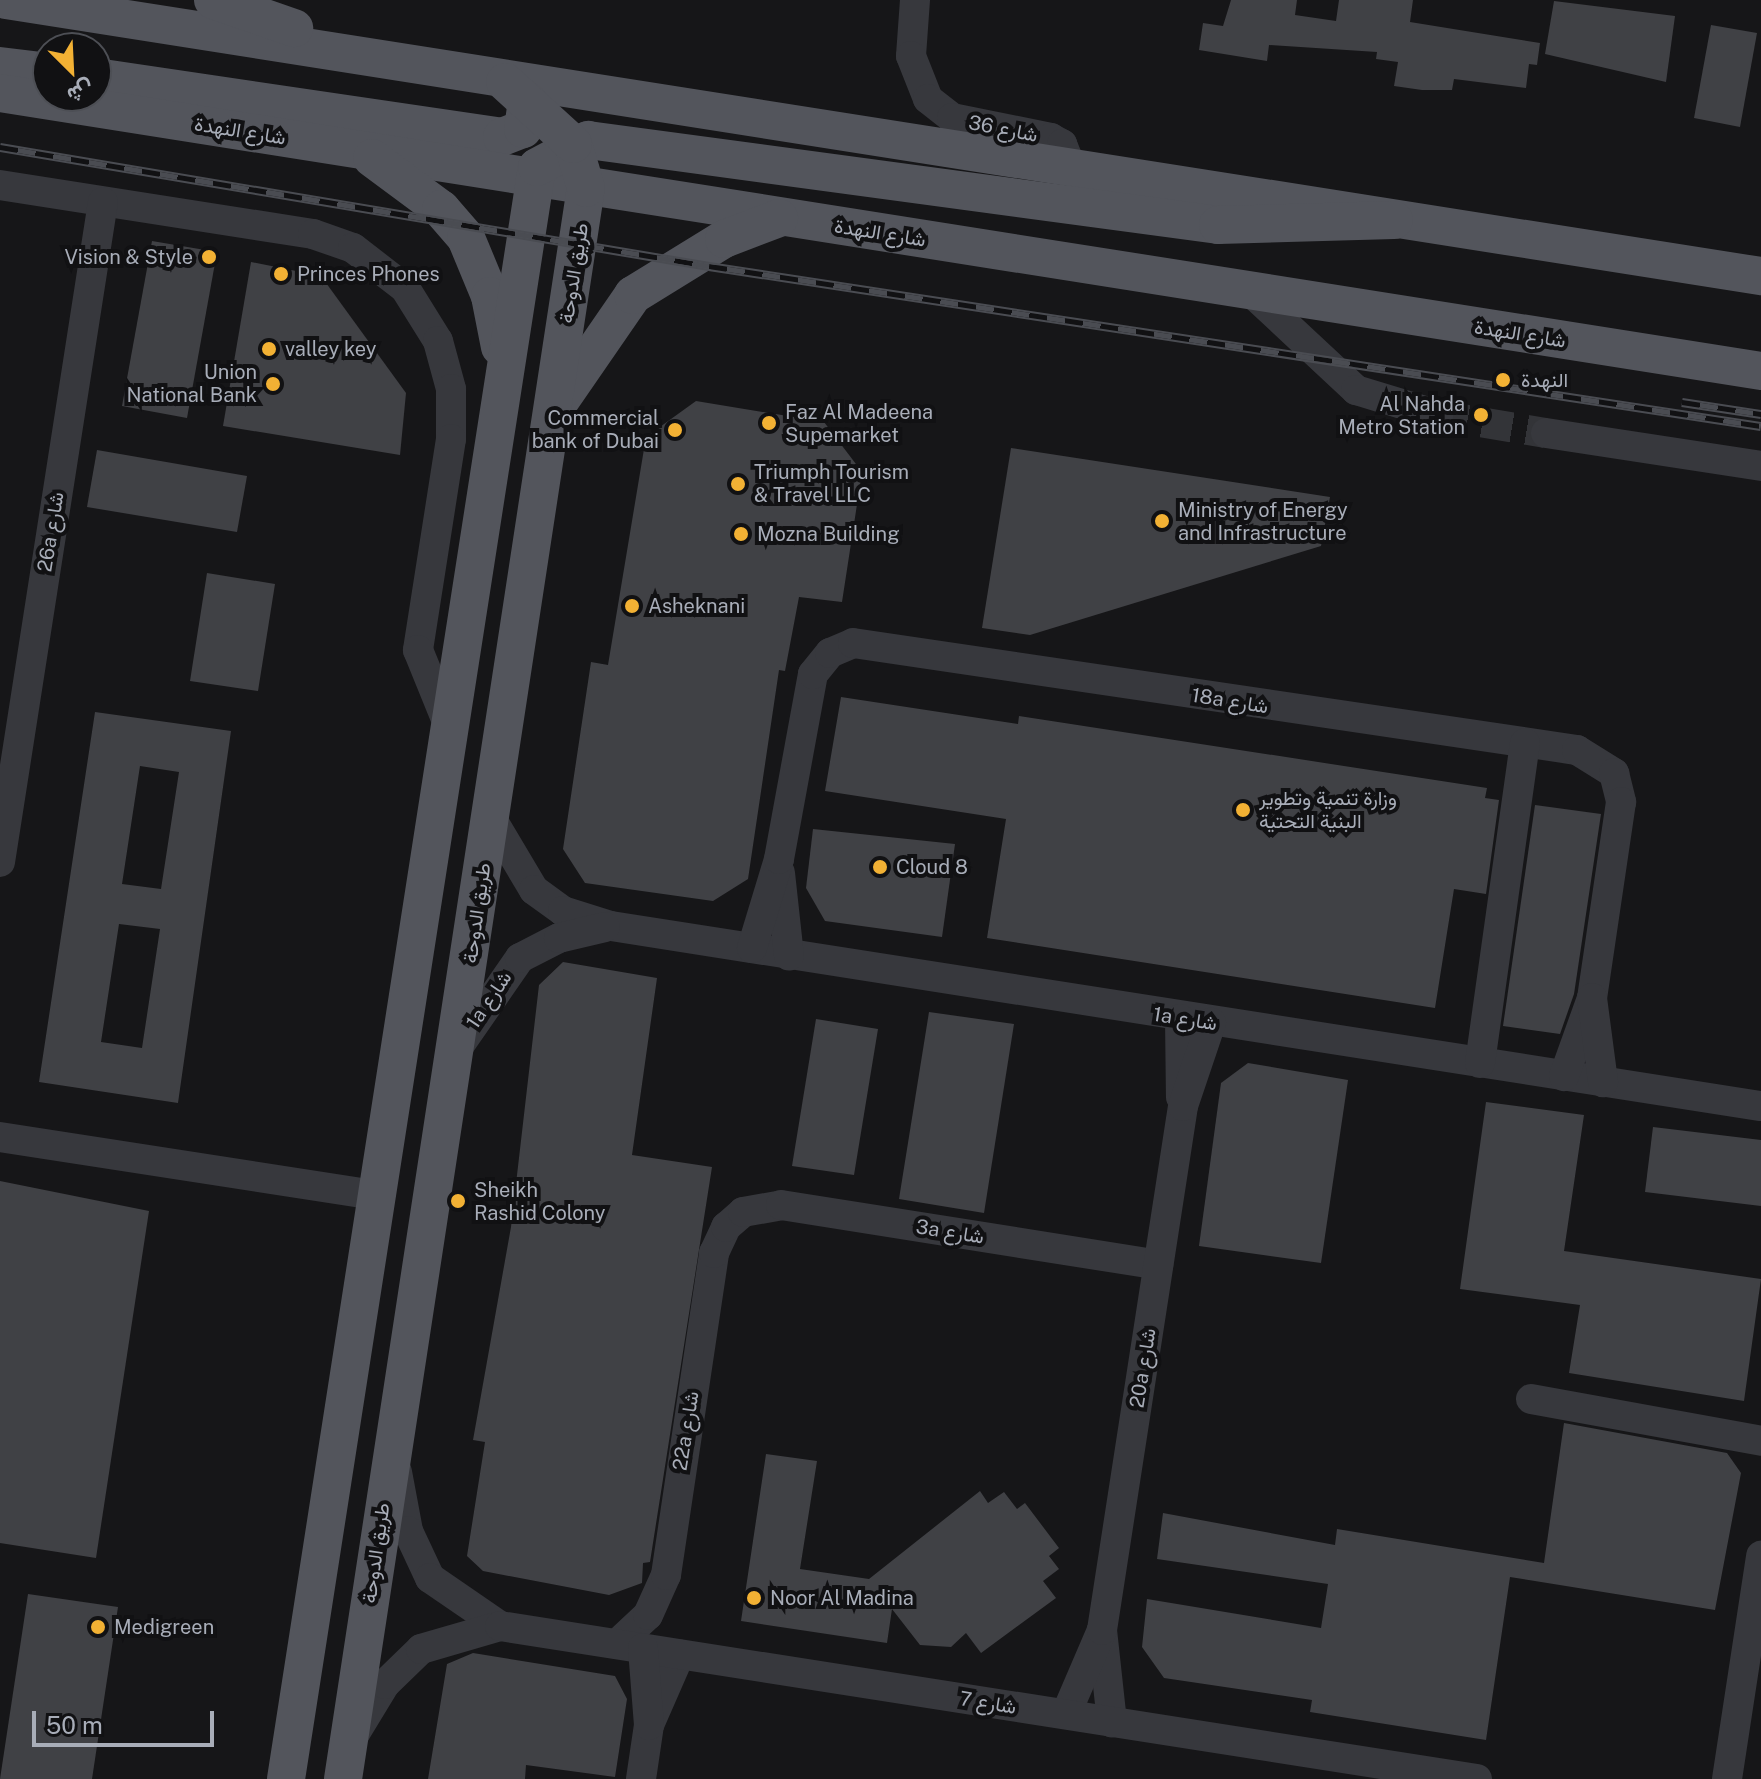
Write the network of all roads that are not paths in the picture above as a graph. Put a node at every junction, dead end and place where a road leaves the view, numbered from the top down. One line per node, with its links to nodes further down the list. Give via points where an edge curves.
1 (6, 0): 4 (main road)
2 (213, 0): 4 (main road, via 286,21)
3 (915, 0): 12 (street, شارع 36, via 911,56 928,99 952,118 1051,138 1062,144)
4 (307, 46): 8 (main road)
5 (0, 66): 6 (main road)
6 (32, 70)
7 (112, 79): 8 (main road, via 502,137 523,129)
8 (515, 90): 10 (main road, طريق الدوحة); 12 (main road)
9 (0, 93): 11 (main road, شارع النهدة)
10 (573, 144): 13 (main road, via 548,157); 15 (main road, طريق الدوحة); 18 (main road, via 646,144 1218,225)
11 (360, 151): 13 (main road, شارع النهدة); 22 (main road, via 441,209 466,238 490,296)
12 (1072, 169): 18 (main road)
13 (531, 179): 15 (main road, شارع النهدة); 22 (main road)
14 (0, 185): 16 (street)
15 (586, 188): 17 (main road, شارع النهدة); 24 (main road, طريق الدوحة)
16 (103, 202): 27 (street, via 334,239 387,270 426,319 446,364 453,413 418,650); 29 (street, 26a شارع)
17 (780, 217): 20 (main road, شارع النهدة); 24 (main road, via 724,239 633,295)
18 (1394, 220): 19 (main road)
19 (1761, 276)
20 (1251, 292): 21 (main road, شارع النهدة); 23 (street, via 1356,390)
21 (1761, 371)
22 (505, 398): 27 (main road)
23 (1438, 415)
24 (551, 417): 30 (main road, طريق الدوحة)
25 (1546, 433): 26 (street)
26 (1761, 466)
27 (450, 729): 46 (main road)
28 (1525, 743): 31 (street, 18a شارع, via 853,643 830,653 813,674); 36 (street, 18a شارع, via 1591,754 1620,787); 40 (street)
29 (6, 795): 32 (street, 26a شارع)
30 (490, 816): 33 (street, 1a شارع, via 534,890 563,911); 39 (main road, طريق الدوحة)
31 (779, 859): 34 (street, 18a شارع); 35 (street, 18a شارع)
32 (0, 862)
33 (611, 926): 34 (street, 1a شارع); 39 (street, 1a شارع, via 559,938 520,958)
34 (752, 948): 35 (street, 1a شارع)
35 (789, 956): 37 (street, 1a شارع)
36 (1592, 998): 41 (street, 18a شارع); 42 (street, 18a شارع)
37 (1180, 1019): 38 (street, 1a شارع); 43 (street, 20a شارع)
38 (1211, 1023): 40 (street, 1a شارع); 43 (street, 20a شارع)
39 (459, 1046): 50 (main road, طريق الدوحة)
40 (1480, 1063): 41 (street, 1a شارع)
41 (1564, 1076): 42 (street, 1a شارع)
42 (1603, 1082): 44 (street, 1a شارع)
43 (1183, 1106): 48 (street, 20a شارع)
44 (1761, 1106)
45 (0, 1137): 46 (street)
46 (379, 1196): 50 (main road, via 399,1205 409,1224); 63 (main road)
47 (743, 1212): 48 (street, 3a شارع, via 781,1205); 56 (street, 22a شارع, via 726,1227 714,1253 666,1575)
48 (1158, 1265): 54 (street, 20a شارع)
49 (1531, 1399): 51 (street)
50 (392, 1438): 53 (street, شارع 7, via 415,1556 449,1597); 61 (main road, طريق الدوحة)
51 (1761, 1441)
52 (1761, 1556): 55 (street)
53 (500, 1626): 56 (street, شارع 7); 61 (street, شارع 7, via 421,1649 385,1684)
54 (1102, 1630): 58 (street, 20a شارع); 59 (street, 20a شارع)
55 (1754, 1643): 66 (street)
56 (630, 1646): 57 (street, شارع 7); 60 (street)
57 (680, 1654): 58 (street, شارع 7); 60 (street)
58 (1066, 1714): 59 (street, شارع 7)
59 (1112, 1722): 62 (street, شارع 7)
60 (649, 1725): 65 (street)
61 (349, 1742): 64 (main road, طريق الدوحة)
62 (1461, 1777)
63 (286, 1779)
64 (343, 1779)
65 (641, 1779)
66 (1727, 1779)

